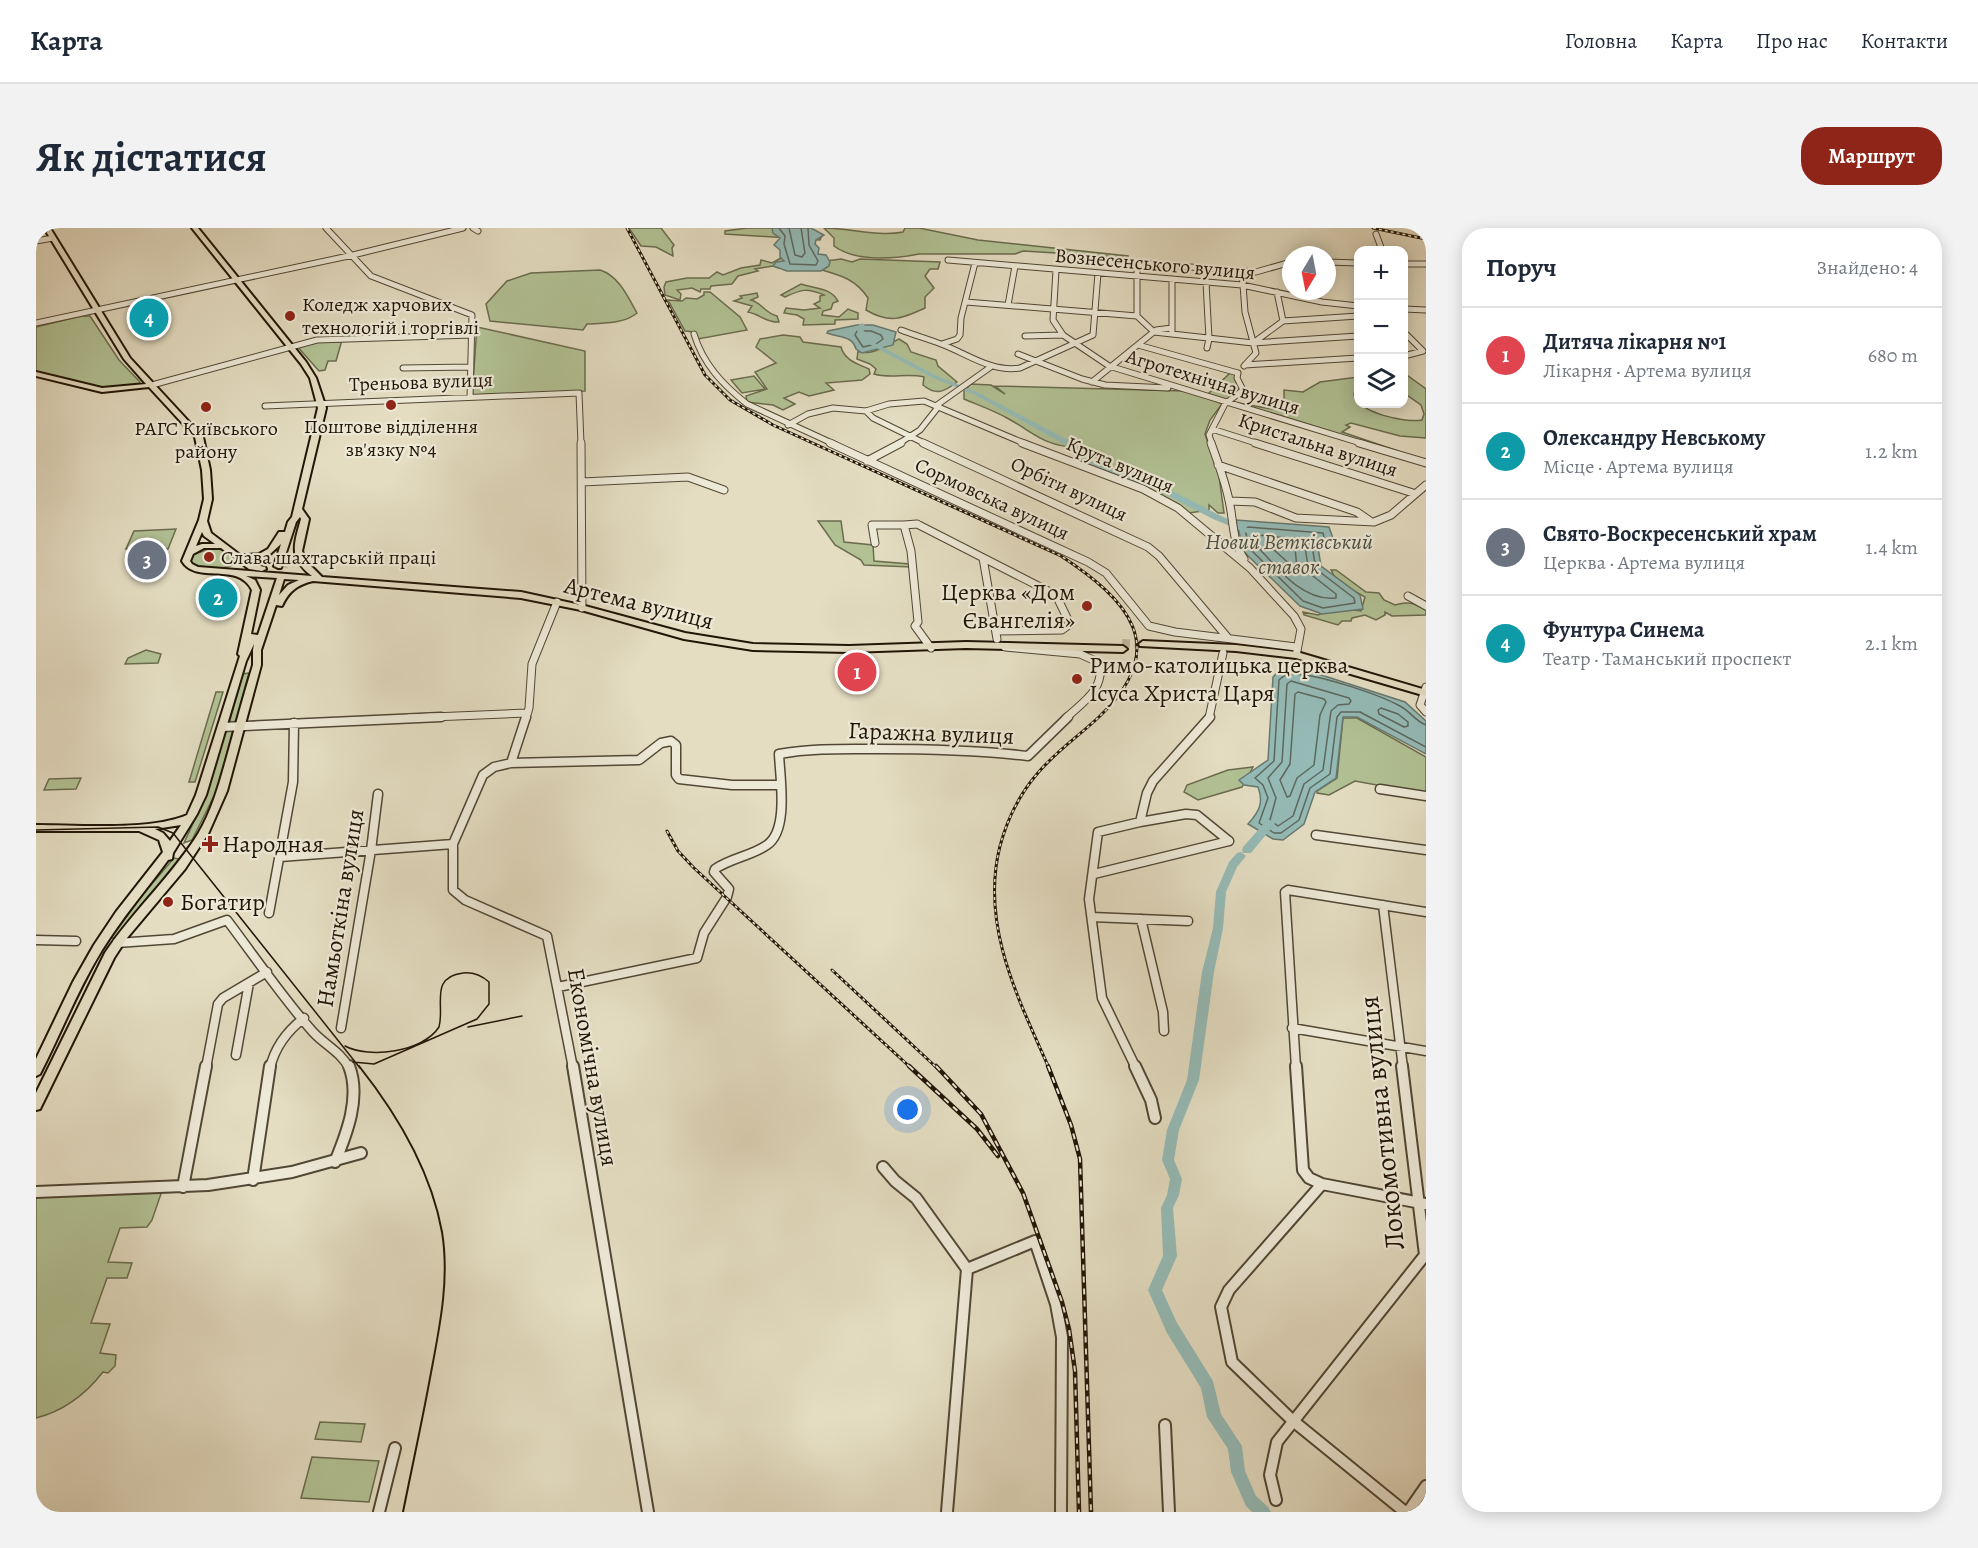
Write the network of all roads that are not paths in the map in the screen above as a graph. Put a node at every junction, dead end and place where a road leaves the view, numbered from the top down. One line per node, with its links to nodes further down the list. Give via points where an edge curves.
1 (47, 228): 6 (main road)
2 (195, 228): 25 (main road)
3 (327, 228): 9 (street)
4 (463, 228): 9 (street)
5 (1377, 234): 8 (street)
6 (53, 238): 7 (street); 34 (main road)
7 (36, 241)
8 (1381, 246)
9 (353, 255): 25 (street); 45 (street, via 377,279 469,312)
10 (948, 260): 13 (street, Вознесенського вулиця)
11 (1086, 262): 14 (street)
12 (1336, 262): 15 (street)
13 (975, 263): 19 (street, Вознесенського вулиця); 29 (street)
14 (1137, 263): 21 (street); 23 (street)
15 (1354, 263)
16 (1408, 264): 17 (street)
17 (1426, 264)
18 (1282, 265): 21 (street, via 1258,272)
19 (1015, 266): 20 (street, Вознесенського вулиця); 30 (street)
20 (1056, 270): 22 (street, Вознесенського вулиця); 32 (street)
21 (1242, 271): 27 (street)
22 (1098, 273): 23 (street, Вознесенського вулиця); 36 (street)
23 (1137, 276): 24 (street, Вознесенського вулиця); 37 (street)
24 (1172, 279): 26 (street, Вознесенського вулиця); 41 (street)
25 (237, 280): 34 (street); 56 (main road)
26 (1206, 282): 27 (street, Вознесенського вулиця); 51 (street)
27 (1242, 285): 28 (street, Вознесенського вулиця); 52 (street)
28 (1277, 292): 31 (street, Вознесенського вулиця); 39 (street)
29 (966, 302): 30 (street); 53 (street, via 960,335)
30 (1008, 305): 32 (street)
31 (1354, 305)
32 (1053, 309): 36 (street); 46 (street, via 1053,320)
33 (1408, 309): 35 (street)
34 (96, 310): 40 (street); 70 (main road, via 127,359)
35 (1426, 310)
36 (1094, 313): 37 (street); 54 (street, via 1093,335)
37 (1137, 316): 43 (street)
38 (1354, 316): 39 (street)
39 (1283, 321): 52 (street)
40 (36, 324)
41 (1172, 328): 43 (street); 47 (street)
42 (901, 330): 53 (street)
43 (1154, 332): 47 (street); 55 (street)
44 (694, 334): 79 (street, Сормовська вулиця, via 699,353 738,398)
45 (472, 335): 56 (street, via 317,340); 65 (street)
46 (1063, 335): 48 (street); 54 (street, Агротехнічна вулиця)
47 (1172, 335): 51 (street)
48 (1025, 336)
49 (1354, 336): 52 (street)
50 (1408, 336): 59 (street, via 1423,350)
51 (1209, 339): 52 (street); 57 (street)
52 (1253, 343): 62 (street, via 1256,353)
53 (942, 344): 63 (street)
54 (1076, 345): 61 (street); 64 (street, Агротехнічна вулиця)
55 (1138, 345): 64 (street); 68 (street)
56 (289, 346): 70 (street); 75 (main road, via 311,374)
57 (1207, 348)
58 (1018, 354): 61 (street)
59 (1408, 355)
60 (1354, 358): 62 (street)
61 (1036, 361): 63 (street, via 1017,369); 69 (street)
62 (1245, 365): 68 (street)
63 (991, 366): 76 (street)
64 (1109, 366): 69 (street); 71 (street, Агротехнічна вулиця)
65 (471, 367): 66 (street); 73 (street)
66 (403, 368)
67 (36, 374): 70 (main road, via 102,390)
68 (1238, 374): 74 (street, via 1243,390)
69 (1092, 382): 71 (street)
70 (152, 385): 91 (main road, via 199,437 208,499)
71 (1180, 389): 74 (street, Агротехнічна вулиця)
72 (579, 393): 73 (street, Треньова вулиця); 85 (street)
73 (470, 397): 75 (street, Треньова вулиця)
74 (1228, 402): 80 (street); 83 (street, Агротехнічна вулиця)
75 (322, 403): 77 (street, Треньова вулиця); 90 (main road)
76 (936, 405): 78 (street, via 892,403); 81 (street); 100 (street, Крута вулиця, via 1143,489 1178,508)
77 (265, 406)
78 (866, 411): 79 (street, via 833,408 808,414); 81 (street, Орбіти вулиця)
79 (788, 425): 82 (street, Сормовська вулиця)
80 (1212, 429): 84 (street, via 1209,435); 88 (street, Кристальна вулиця)
81 (911, 437): 82 (street); 110 (street, Орбіти вулиця, via 1148,547)
82 (867, 461): 110 (street, Сормовська вулиця, via 1098,567 1149,626)
83 (1426, 463)
84 (1218, 465): 89 (street); 92 (street, via 1348,509)
85 (582, 482): 87 (street, via 688,477); 108 (street)
86 (1426, 485): 88 (street)
87 (724, 490)
88 (1413, 493): 92 (street, via 1381,521)
89 (1230, 501): 92 (street, via 1244,500 1296,518); 100 (street, via 1232,530 1238,550)
90 (294, 516): 97 (main road, via 272,551 261,557); 99 (main road, via 298,522); 104 (main road, via 305,519 297,551 299,560)
91 (202, 520): 95 (main road, Артема вулиця, via 207,534); 96 (main road)
92 (1370, 522)
93 (904, 525): 94 (street, via 872,525); 98 (street, via 918,524); 111 (street, via 911,551 918,622 915,626)
94 (875, 543)
95 (223, 546): 96 (main road, via 202,546); 97 (main road, Артема вулиця)
96 (189, 553): 101 (main road, Артема вулиця, via 189,566)
97 (240, 558): 102 (main road, via 237,567); 103 (main road, Артема вулиця, via 252,567)
98 (983, 558): 109 (street); 109 (street, via 1056,595 1070,624 1062,630)
99 (281, 566)
100 (1250, 568): 112 (street, Крута вулиця, via 1294,616 1301,629)
101 (213, 570): 102 (main road, Артема вулиця); 114 (main road, via 249,579 256,590)
102 (226, 570): 103 (main road, Артема вулиця)
103 (303, 576): 104 (main road, Артема вулиця)
104 (320, 578): 106 (main road, Артема вулиця, via 521,595); 115 (main road, via 294,584 282,594 263,654)
105 (1408, 596): 107 (street)
106 (557, 602): 108 (main road, Артема вулиця); 118 (street, via 532,664)
107 (1426, 606)
108 (582, 608): 111 (main road, Артема вулиця, via 730,645)
109 (997, 638): 109 (main road, Артема вулиця, via 1123,646 1007,639); 111 (main road, Артема вулиця); 123 (street, Гаражна вулиця, via 1024,651 1080,654 1100,663 1098,687 1028,756 976,750 798,750 779,754)
110 (1228, 638): 112 (street, Сормовська вулиця)
111 (931, 648)
112 (1297, 651): 113 (main road, via 1143,647); 116 (main road)
113 (1223, 653): 116 (main road, via 1296,660); 128 (street, via 1209,720 1153,781)
114 (242, 661): 115 (main road, via 276,579); 121 (main road)
115 (256, 664): 120 (main road)
116 (1424, 694): 117 (street, via 1420,705)
117 (1426, 712)
118 (527, 713): 119 (street); 122 (street)
119 (294, 723): 120 (street); 137 (street, via 293,782)
120 (240, 726): 121 (street); 138 (main road, via 213,813)
121 (222, 727): 127 (main road)
122 (512, 763): 123 (street, via 639,760 659,743 671,741 676,745 679,779); 133 (street, Економічна вулиця, via 494,766 483,774)
123 (779, 785): 154 (street, Гаражна вулиця, via 782,823 777,836 769,845 715,869 729,889 704,933 697,958)
124 (1380, 789): 126 (street)
125 (378, 794): 134 (street, Намьоткіна вулиця)
126 (1426, 796)
127 (192, 815): 129 (main road, via 174,824); 136 (main road)
128 (1140, 822): 139 (street, via 1098,832); 139 (street, via 1197,815 1229,841)
129 (144, 826): 130 (main road); 136 (main road, via 167,836)
130 (36, 828)
131 (36, 834): 136 (main road, via 145,830 162,837)
132 (1316, 835): 135 (street)
133 (453, 844): 134 (street); 154 (street, Економічна вулиця, via 453,890 465,900 547,936)
134 (371, 850): 137 (street); 156 (street, Намьоткіна вулиця)
135 (1426, 850)
136 (171, 851): 138 (main road, via 182,858); 146 (main road)
137 (280, 857): 142 (street)
138 (181, 866): 149 (main road)
139 (1094, 874): 143 (street, via 1089,899)
140 (1383, 905): 141 (street); 157 (street, via 1286,891); 159 (street, Локомотивна вулиця)
141 (1426, 912)
142 (269, 913)
143 (1092, 917): 144 (street); 164 (street, via 1102,998 1151,1100)
144 (1141, 919): 145 (street); 158 (street)
145 (1188, 921)
146 (105, 936): 149 (main road); 150 (main road)
147 (36, 940): 148 (street)
148 (76, 941)
149 (117, 943): 151 (main road); 152 (street, via 171,940 226,920)
150 (95, 954): 151 (main road, via 108,949); 162 (main road)
151 (109, 956): 163 (main road)
152 (267, 972): 153 (street); 155 (street)
153 (249, 983): 161 (street); 170 (street, via 218,1004)
154 (558, 987): 181 (street, Економічна вулиця)
155 (304, 1018): 166 (street, via 316,1035 337,1050 351,1070 350,1120); 168 (street, via 292,1027 273,1054)
156 (341, 1028)
157 (1292, 1028): 159 (street); 169 (street, via 1303,1170 1309,1179)
158 (1164, 1031)
159 (1398, 1046): 160 (street); 172 (street, Локомотивна вулиця)
160 (1426, 1051)
161 (236, 1055)
162 (36, 1071)
163 (36, 1105)
164 (1155, 1118)
165 (361, 1153): 166 (street)
166 (335, 1162): 168 (street)
167 (883, 1167): 174 (street, via 916,1198)
168 (253, 1180): 170 (street)
169 (1322, 1184): 172 (street); 175 (street, via 1221,1303 1232,1362)
170 (183, 1187): 171 (street)
171 (36, 1191)
172 (1422, 1203): 173 (street, Локомотивна вулиця)
173 (1425, 1255): 175 (street, Локомотивна вулиця)
174 (967, 1269): 182 (street); 183 (street, via 1035,1241 1056,1304 1062,1337)
175 (1292, 1420): 179 (street, Локомотивна вулиця, via 1273,1452 1270,1475); 185 (street)
176 (1165, 1425): 184 (street)
177 (395, 1448): 180 (street)
178 (1426, 1486): 185 (street)
179 (1276, 1500)
180 (379, 1512)
181 (648, 1512)
182 (947, 1512)
183 (1061, 1512)
184 (1169, 1512)
185 (1406, 1512)

